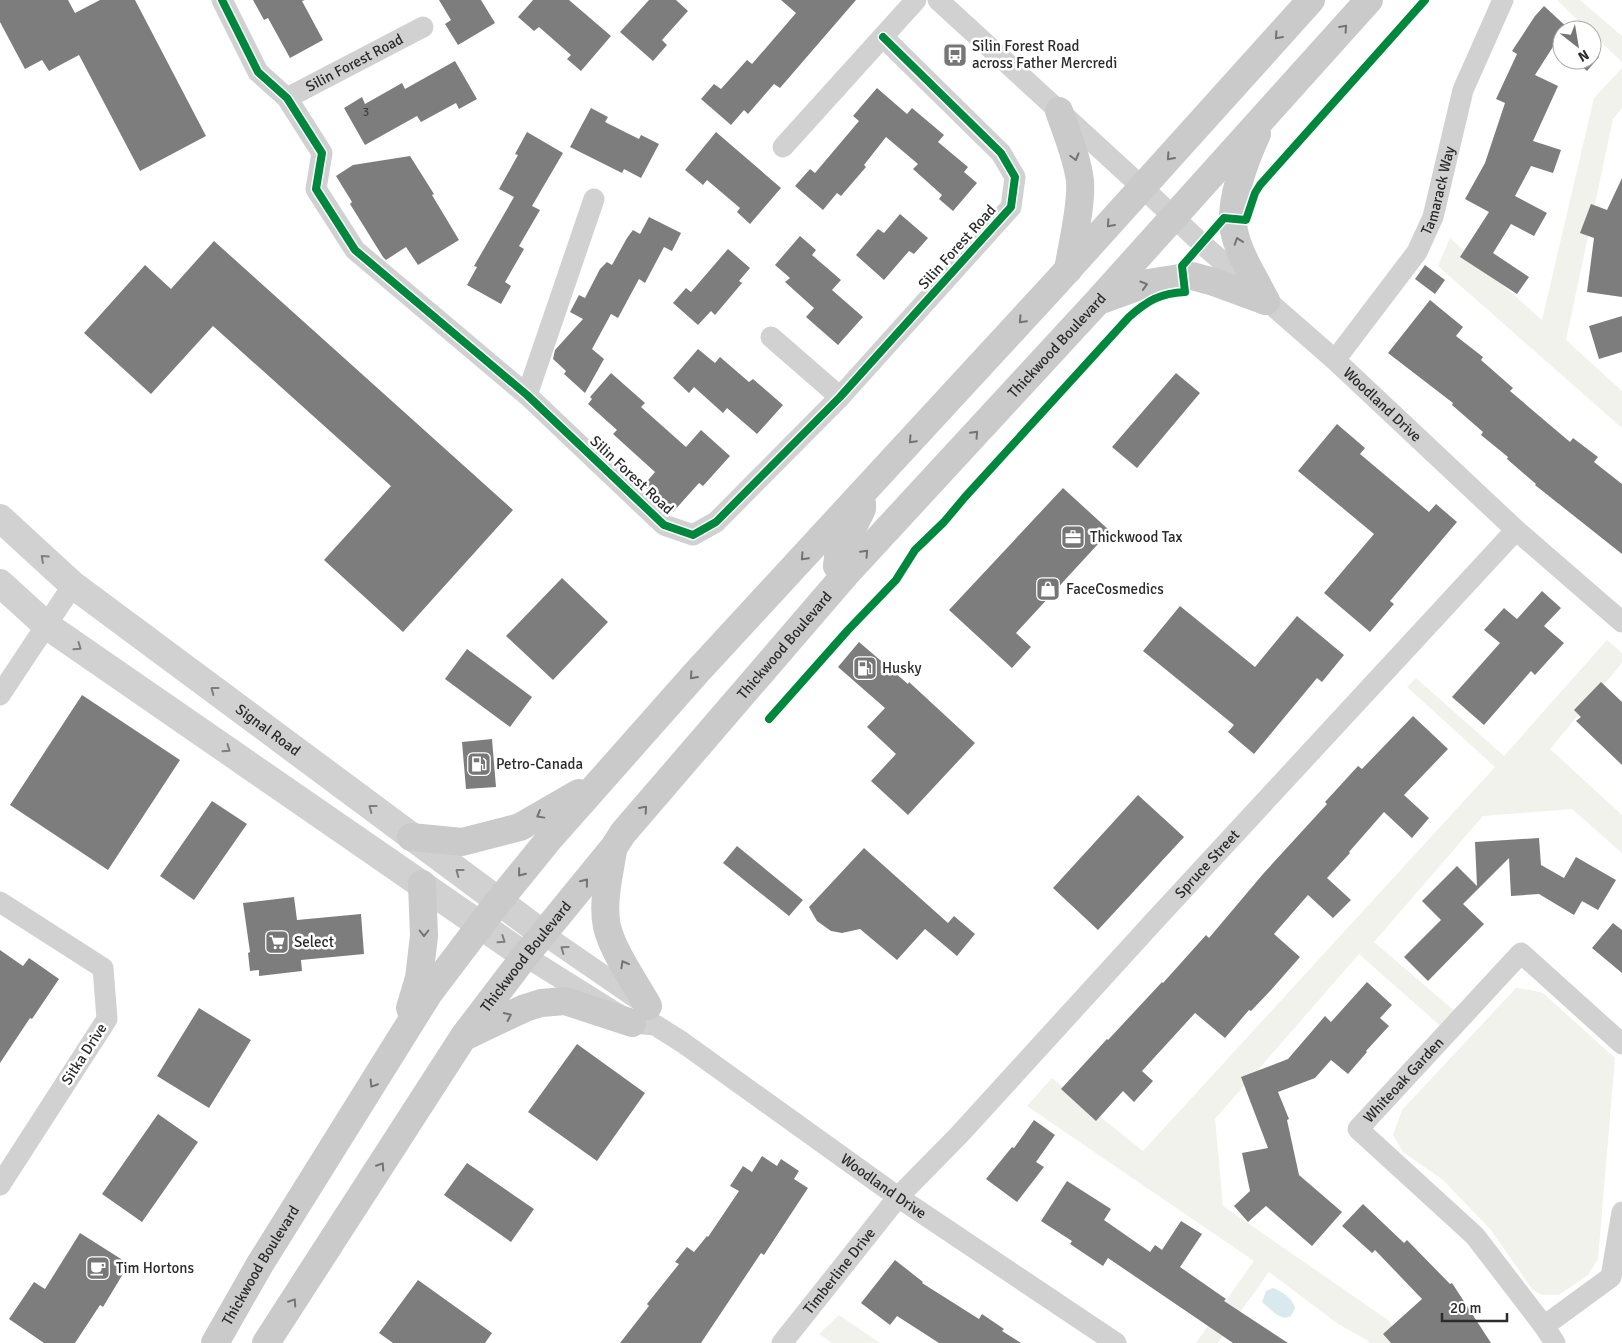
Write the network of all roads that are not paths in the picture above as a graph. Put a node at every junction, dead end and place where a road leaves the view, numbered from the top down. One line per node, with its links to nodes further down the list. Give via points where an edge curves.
1 (222, 0): 9 (street, Silin Forest Road, via 258,72)
2 (916, 0): 8 (street)
3 (938, 0): 10 (street)
4 (1311, 0): 13 (main road, Thickwood Boulevard, one-way to 13)
5 (1369, 0): 11 (main road, Thickwood Boulevard, one-way to 5)
6 (1503, 0): 20 (street, Tamarack Way, via 1463,90 1433,217 1417,252)
7 (423, 27): 9 (street, Silin Forest Road)
8 (883, 36): 12 (street); 22 (street, Silin Forest Road, via 1000,153 1015,177 1011,208)
9 (286, 98): 21 (street, Silin Forest Road, via 322,154 316,189 356,250)
10 (1058, 111): 13 (street); 16 (main road, one-way to 16, via 1072,148 1080,183)
11 (1264, 117): 15 (main road, Thickwood Boulevard); 18 (main road, one-way to 11, via 1234,233 1233,219 1240,176)
12 (783, 147)
13 (1143, 188): 15 (street, Woodland Drive); 16 (main road, Thickwood Boulevard, one-way to 16)
14 (594, 199): 21 (street)
15 (1172, 217): 17 (main road, Thickwood Boulevard); 18 (street, Woodland Drive)
16 (1068, 270): 23 (main road, Thickwood Boulevard, one-way to 23)
17 (1098, 301): 18 (main road, one-way to 18, via 1148,283 1192,276); 26 (main road, Thickwood Boulevard, one-way to 17)
18 (1266, 301): 20 (street, Woodland Drive)
19 (771, 337): 22 (street)
20 (1335, 360): 25 (street, Woodland Drive)
21 (527, 395): 22 (street, Silin Forest Road, via 664,525 693,535 716,522)
22 (840, 397)
23 (860, 495): 26 (main road, via 862,509 838,557 837,566); 32 (main road, Thickwood Boulevard, one-way to 32)
24 (0, 518): 28 (street, Signal Road, one-way to 24)
25 (1516, 530): 29 (street, Woodland Drive); 46 (street, Spruce Street, via 959,1135)
26 (845, 575): 34 (main road, Thickwood Boulevard, one-way to 26)
27 (0, 583): 30 (street)
28 (74, 585): 30 (street); 33 (street, Signal Road, one-way to 28)
29 (1622, 622)
30 (46, 626): 31 (street); 35 (street, one-way to 35)
31 (0, 695)
32 (598, 783): 33 (main road, one-way to 33, via 520,827 462,842); 37 (main road, Thickwood Boulevard, one-way to 37)
33 (411, 837): 37 (street, Signal Road, one-way to 33)
34 (614, 847): 39 (main road, Thickwood Boulevard, one-way to 34); 41 (main road, one-way to 34, via 607,926 606,891)
35 (422, 884): 38 (street); 43 (main road, one-way to 43, via 424,936 419,978)
36 (0, 902): 45 (street, Sitka Drive, via 102,968 107,1019)
37 (498, 902): 38 (main road, Thickwood Boulevard); 39 (street, Signal Road)
38 (480, 925): 40 (street, one-way to 40); 43 (main road, Thickwood Boulevard, via 429,993)
39 (543, 934): 40 (main road, Thickwood Boulevard); 41 (street, Woodland Drive, one-way to 39)
40 (525, 956): 41 (street, Woodland Drive); 42 (main road, Thickwood Boulevard)
41 (645, 1018): 42 (main road, one-way to 41, via 541,1003 565,1001); 46 (street, Woodland Drive)
42 (464, 1036): 50 (main road, Thickwood Boulevard, one-way to 42)
43 (398, 1042): 49 (main road, Thickwood Boulevard, one-way to 49, via 260,1264)
44 (1622, 1044): 48 (street, Whiteoak Garden, via 1521,953 1358,1129 1476,1236)
45 (0, 1184)
46 (898, 1197): 51 (street, Timberline Drive); 52 (street, Woodland Drive)
47 (1622, 1212): 48 (street, Whiteoak Garden, via 1611,1277)
48 (1550, 1335)
49 (215, 1343)
50 (266, 1343)
51 (782, 1343)
52 (1116, 1343)

